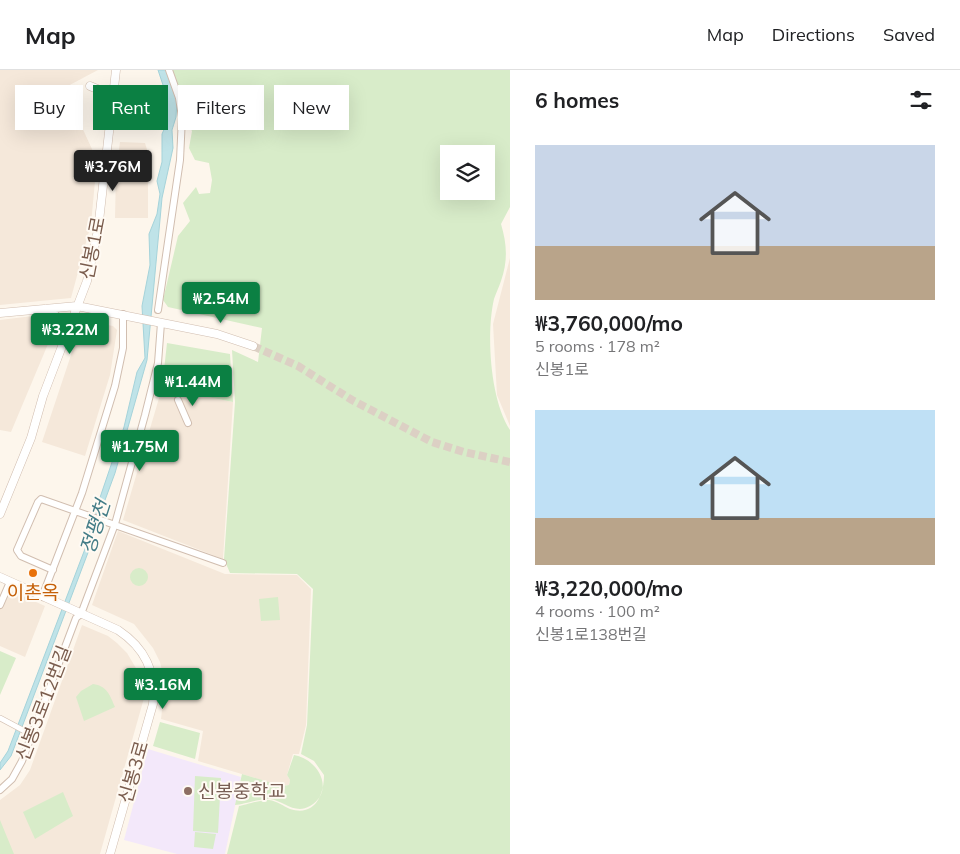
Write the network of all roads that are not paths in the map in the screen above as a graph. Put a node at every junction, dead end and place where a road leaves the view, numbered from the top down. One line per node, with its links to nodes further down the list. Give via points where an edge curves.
1 (116, 70): 3 (street, 신봉1로)
2 (169, 70): 9 (street, via 182,117 180,160)
3 (114, 85)
4 (90, 86): 5 (street)
5 (93, 87)
6 (109, 130): 7 (street, 신봉1로, via 98,230 87,281)
7 (76, 306): 8 (street); 11 (street); 13 (street, 신봉1로)
8 (44, 309): 10 (street); 13 (street, via 58,316)
9 (158, 310)
10 (0, 313)
11 (123, 314): 12 (street); 17 (street, via 123,348 115,386)
12 (159, 322): 14 (street, via 217,334); 19 (street, 신봉3로12번길, via 156,373)
13 (63, 342): 18 (street, 신봉1로, via 31,438)
14 (252, 346)
15 (178, 400): 16 (street)
16 (188, 423)
17 (79, 513): 19 (street); 21 (street); 21 (street, via 40,500 17,547 20,555)
18 (0, 514)
19 (111, 523): 20 (street); 26 (street, 신봉3로12번길)
20 (223, 563)
21 (53, 570): 24 (street)
22 (0, 577): 23 (street)
23 (10, 582): 24 (street); 25 (street)
24 (42, 597): 26 (street, 신봉3로)
25 (0, 605)
26 (78, 613): 28 (street, 신봉3로12번길); 30 (street, 신봉3로, via 118,630 134,641 146,658 154,685 151,714)
27 (1, 720): 28 (street)
28 (30, 733): 29 (street, 신봉3로12번길, via 17,771)
29 (0, 790)
30 (110, 854)

